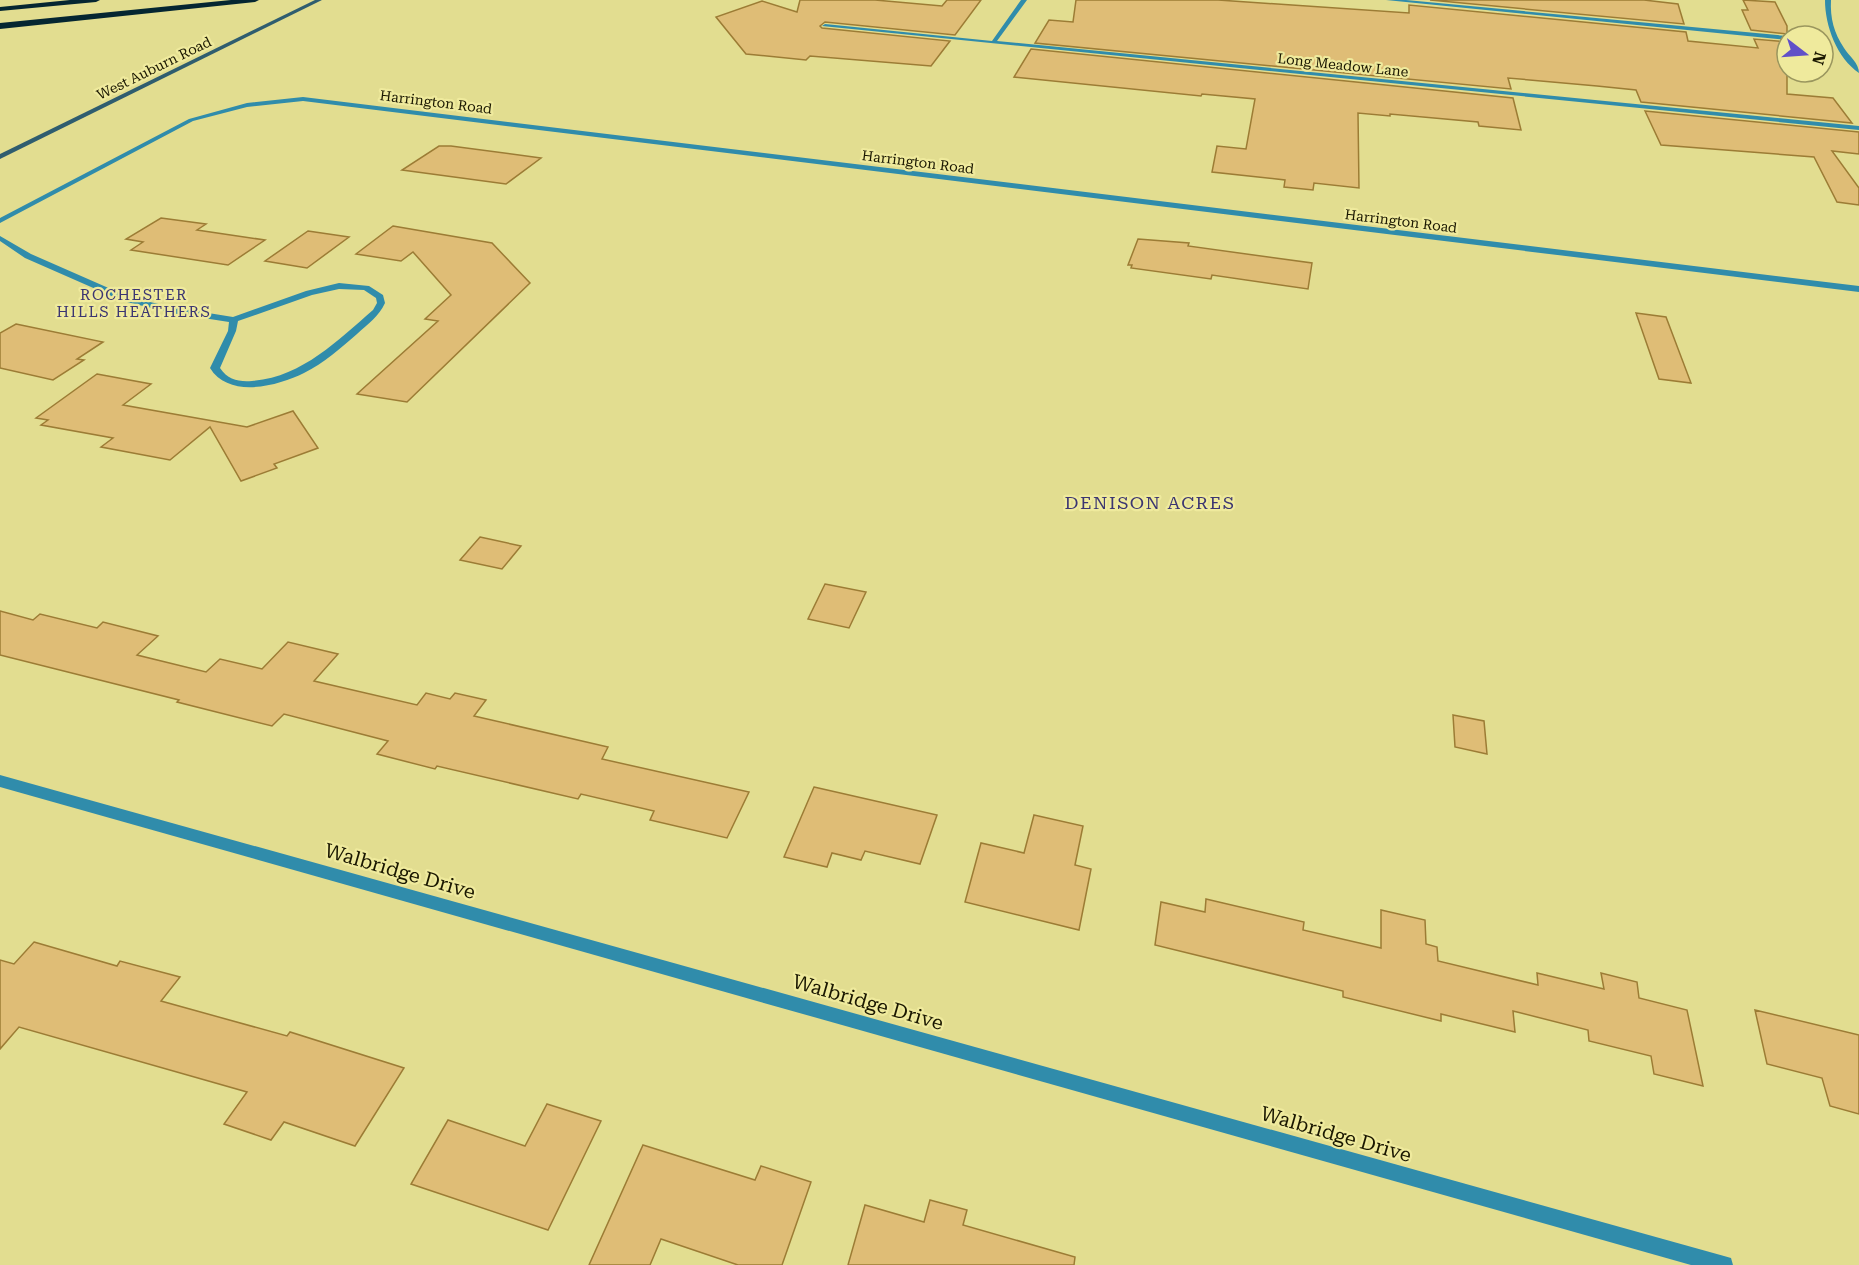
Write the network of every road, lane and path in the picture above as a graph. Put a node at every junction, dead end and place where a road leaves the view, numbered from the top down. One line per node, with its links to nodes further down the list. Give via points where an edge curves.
1 (96, 0): 7 (highway)
2 (255, 0): 8 (highway)
3 (319, 0): 14 (main road, West Auburn Road)
4 (1024, 0): 11 (street)
5 (1389, 0): 10 (street)
6 (1828, 0): 12 (street, via 1834,42)
7 (0, 9)
8 (0, 26)
9 (825, 26): 11 (street, Long Meadow Lane)
10 (1775, 37)
11 (994, 42): 13 (street, Long Meadow Lane)
12 (1859, 71)
13 (1859, 128)
14 (0, 157)
15 (0, 221): 17 (street, Harrington Road, via 190,120 247,105 303,99)
16 (0, 238): 18 (street, via 28,256 126,299)
17 (1859, 290)
18 (234, 320): 18 (street, via 215,368 225,379 256,384 311,367 377,311 381,303 380,297 366,288 331,287)
19 (0, 780): 20 (street, Walbridge Drive)
20 (1724, 1265)

